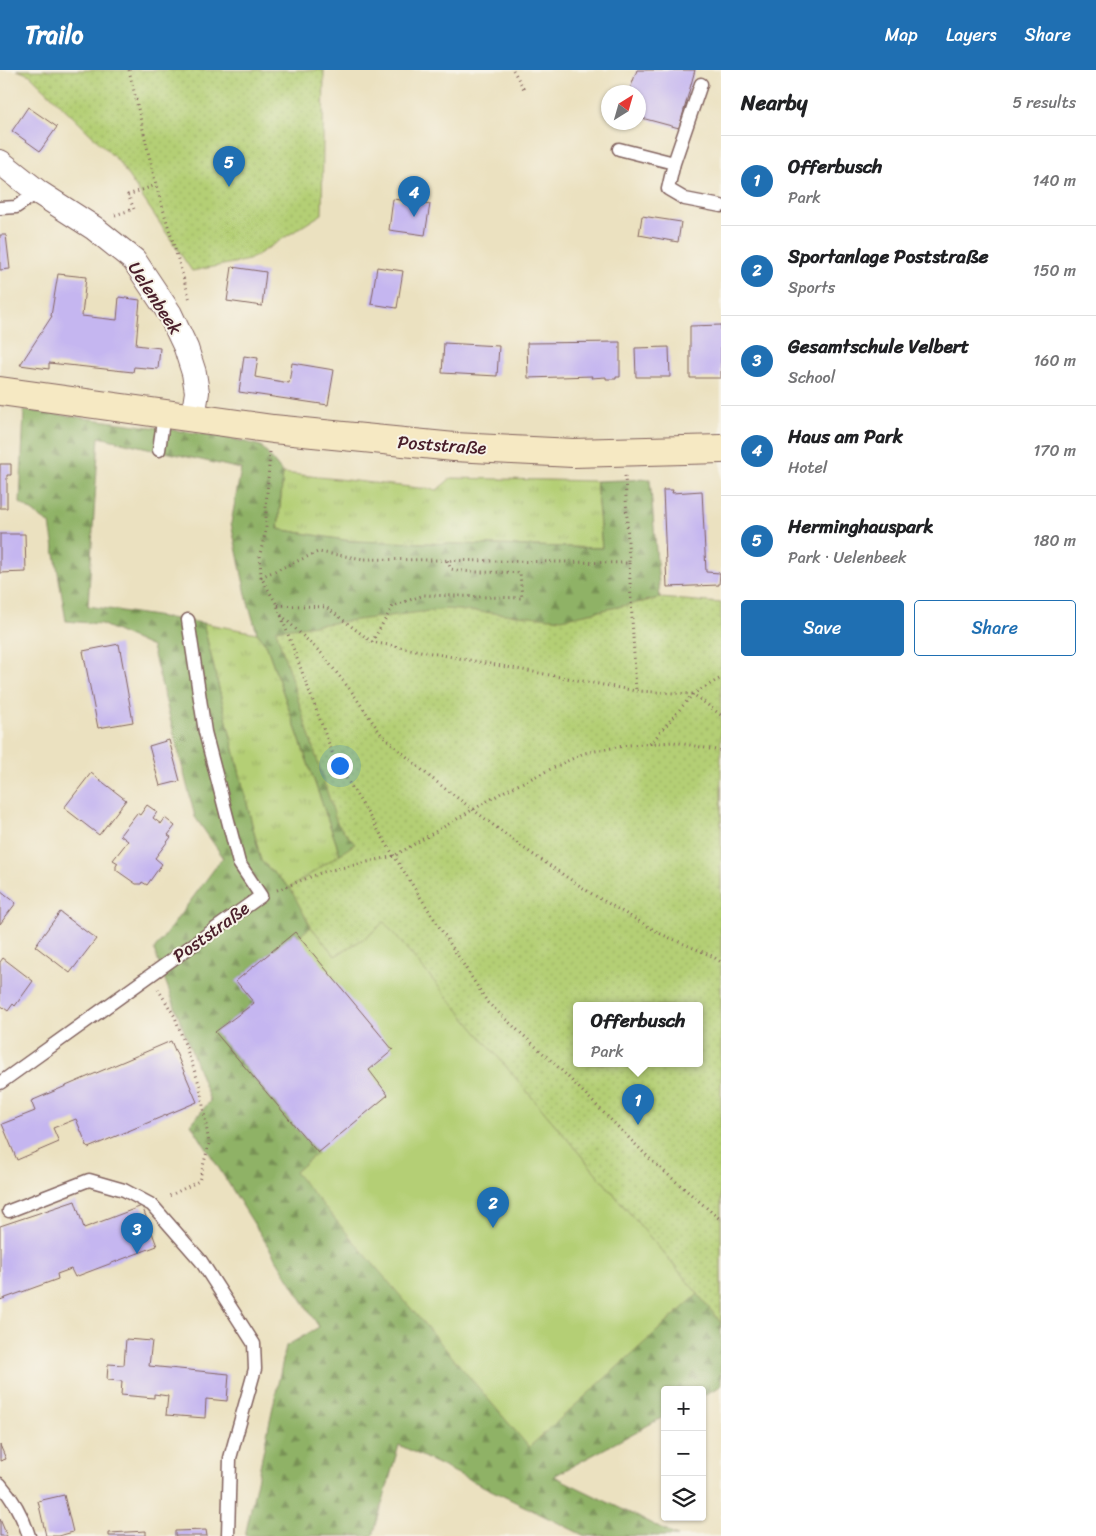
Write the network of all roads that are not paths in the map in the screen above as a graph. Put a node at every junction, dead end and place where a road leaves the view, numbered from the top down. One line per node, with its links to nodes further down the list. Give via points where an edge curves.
1 (701, 84): 4 (lane)
2 (619, 149): 4 (lane)
3 (0, 162): 5 (street, Uelenbeek)
4 (674, 163): 6 (lane, via 668,190 685,199)
5 (38, 192): 7 (lane, via 16,206); 10 (street, Uelenbeek, via 94,228 134,260 170,314 186,348 197,392)
6 (721, 206)
7 (0, 208)
8 (0, 391): 9 (street, Poststraße)
9 (164, 414): 10 (street, Poststraße); 12 (lane)
10 (193, 418): 11 (street, Poststraße, via 454,447 573,453)
11 (721, 449)
12 (160, 450)
13 (188, 620): 14 (lane, Poststraße, via 205,732 236,853 261,896)
14 (0, 1083)
15 (9, 1211): 18 (lane, via 89,1180 124,1190 152,1205 201,1261 254,1344 255,1369 230,1458)
16 (0, 1484): 17 (lane, via 26,1525)
17 (29, 1536)
18 (228, 1536)

